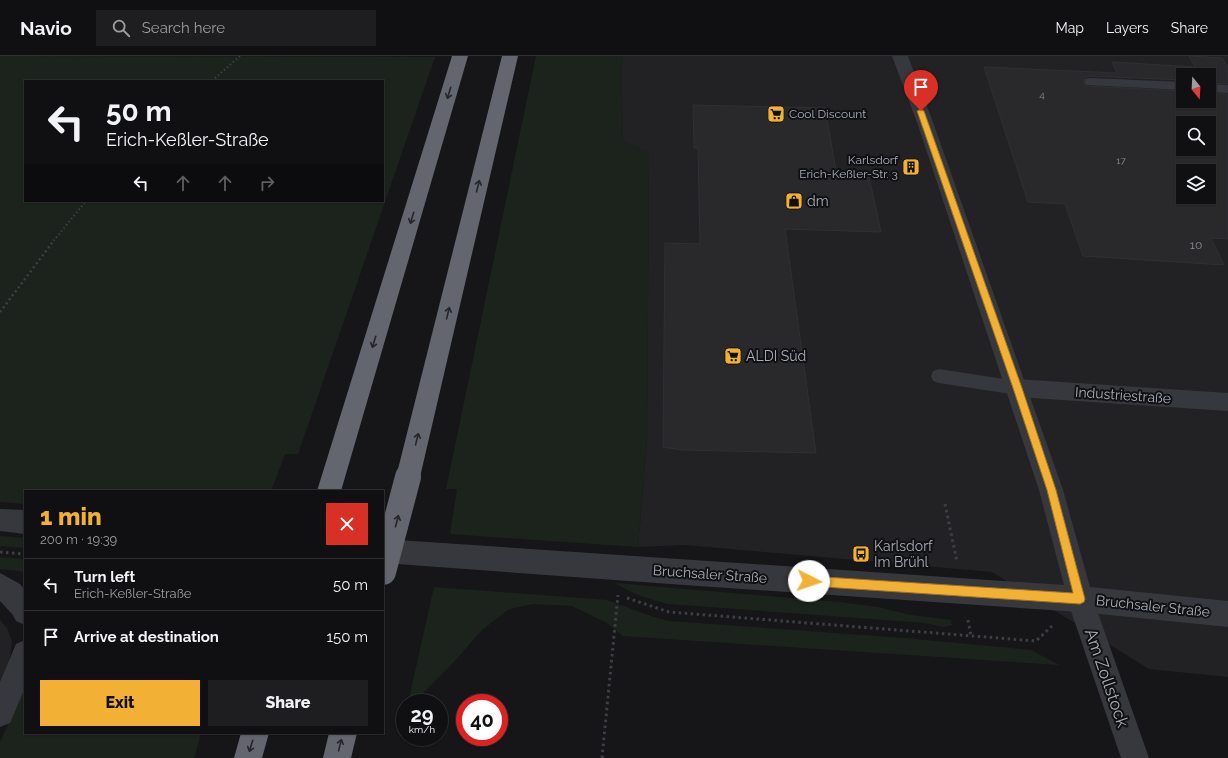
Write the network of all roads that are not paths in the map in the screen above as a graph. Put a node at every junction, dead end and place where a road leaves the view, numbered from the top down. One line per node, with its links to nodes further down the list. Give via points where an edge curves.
1 (460, 56): 11 (highway, one-way to 11)
2 (510, 56): 15 (highway, one-way to 2, bridge)
3 (900, 56): 9 (street, Am Zollstock)
4 (1090, 82): 5 (lane)
5 (1176, 86)
6 (1216, 88): 7 (lane)
7 (1228, 89)
8 (939, 376): 9 (lane)
9 (1017, 388): 10 (street, Industriestraße); 17 (street, Am Zollstock, via 1051,490)
10 (1228, 402)
11 (332, 482)
12 (0, 520): 13 (street)
13 (24, 522)
14 (384, 551): 17 (street, Bruchsaler Straße)
15 (384, 568)
16 (0, 586): 18 (street, via 11,593)
17 (1080, 599): 19 (street, Bruchsaler Straße); 26 (street, Am Zollstock)
18 (24, 608)
19 (1228, 614)
20 (24, 658): 21 (street)
21 (0, 713)
22 (255, 734): 24 (highway, one-way to 24)
23 (343, 734): 25 (highway, one-way to 23)
24 (248, 758)
25 (337, 758)
26 (1135, 758)

